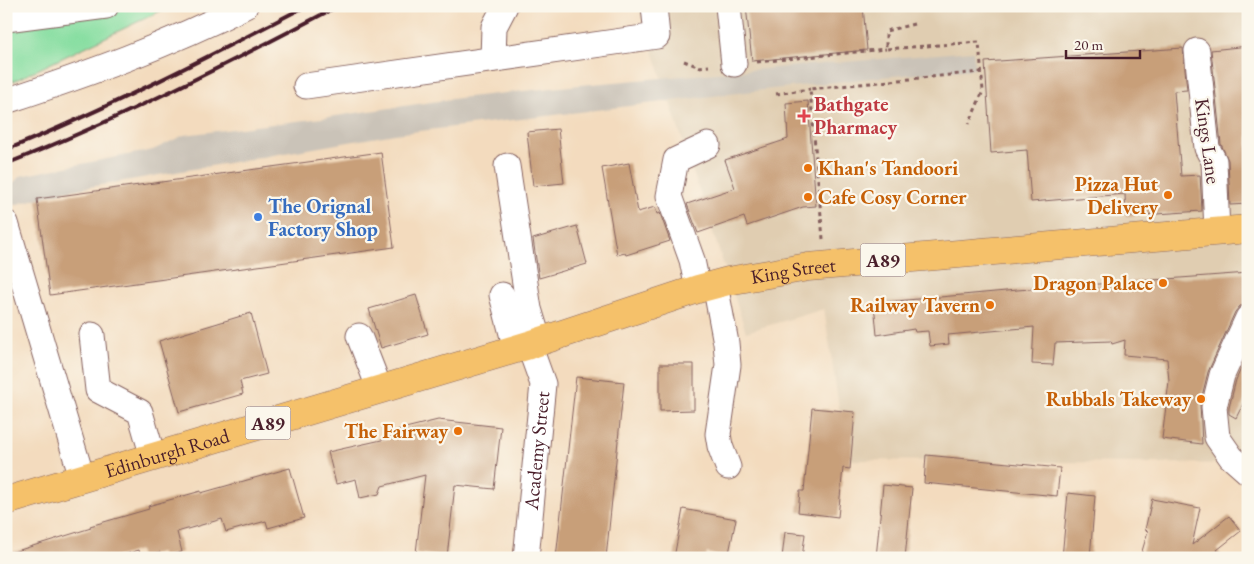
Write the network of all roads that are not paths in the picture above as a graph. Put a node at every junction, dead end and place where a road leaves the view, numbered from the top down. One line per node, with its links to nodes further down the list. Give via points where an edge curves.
1 (106, 6): 6 (street)
2 (506, 6): 8 (street, via 494,27)
3 (654, 6): 8 (street, via 656,36)
4 (728, 6): 9 (street)
5 (227, 9): 11 (street, via 170,42)
6 (6, 19)
7 (1197, 51): 16 (street, Kings Lane, via 1207,148 1214,162)
8 (492, 58): 10 (street)
9 (734, 64)
10 (306, 86)
11 (6, 101)
12 (708, 145): 17 (street, via 676,160 669,196 692,260)
13 (508, 166): 22 (street, via 529,310)
14 (6, 223): 27 (street)
15 (1248, 229): 16 (main road, King Street / A89)
16 (1217, 232): 17 (main road, King Street / A89, via 808,267)
17 (706, 287): 22 (main road, King Street / A89); 25 (street, via 726,344 728,365 718,434)
18 (502, 295): 22 (street)
19 (1248, 318): 26 (street, via 1222,375 1214,407 1217,437)
20 (92, 335): 24 (street, via 98,390 140,412)
21 (359, 336): 23 (street)
22 (528, 345): 23 (main road, Edinburgh Road / A89); 29 (street, Academy Street, via 543,384)
23 (380, 390): 24 (main road, Edinburgh Road / A89)
24 (153, 457): 27 (main road, Edinburgh Road / A89)
25 (728, 467)
26 (1248, 472)
27 (82, 478): 28 (main road, Edinburgh Road / A89)
28 (6, 501)
29 (526, 558)

